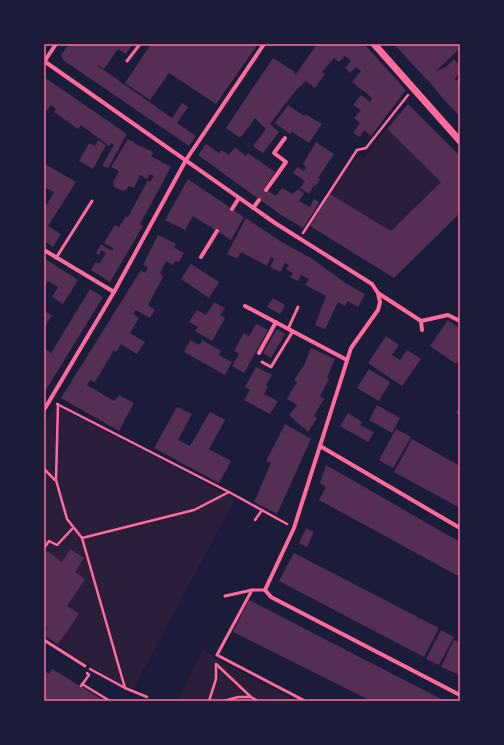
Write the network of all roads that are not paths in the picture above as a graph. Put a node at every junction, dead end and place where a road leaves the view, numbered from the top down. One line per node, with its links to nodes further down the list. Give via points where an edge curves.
1 (56, 44): 6 (street)
2 (140, 44): 5 (lane)
3 (264, 44): 9 (street)
4 (374, 44): 8 (street)
5 (127, 61)
6 (44, 62): 9 (street)
7 (285, 138): 10 (street, via 274,154 286,162)
8 (460, 141)
9 (186, 160): 11 (street); 20 (street)
10 (266, 190)
11 (239, 198): 14 (street); 15 (street)
12 (259, 200): 14 (street)
13 (92, 201): 19 (lane)
14 (254, 208): 21 (street, via 372,284)
15 (232, 209)
16 (217, 231): 18 (street)
17 (44, 250): 19 (street)
18 (201, 256)
19 (56, 258): 20 (street)
20 (114, 292): 32 (street)
21 (378, 293): 24 (street); 30 (street, via 378,310 351,348)
22 (245, 306): 26 (street)
23 (298, 307): 27 (lane)
24 (421, 321): 25 (street, via 448,315); 28 (street)
25 (460, 321)
26 (276, 322): 27 (street); 29 (street)
27 (290, 330): 30 (street); 31 (lane, via 272,368)
28 (422, 330)
29 (259, 353)
30 (347, 360): 33 (street)
31 (262, 362)
32 (44, 410)
33 (320, 446): 34 (street); 36 (street, via 294,528)
34 (460, 528)
35 (252, 590): 36 (lane); 37 (lane); 41 (lane, via 217,655)
36 (265, 590): 40 (street, via 271,597)
37 (225, 596)
38 (44, 640): 39 (lane)
39 (85, 666)
40 (460, 695)
41 (305, 701)

